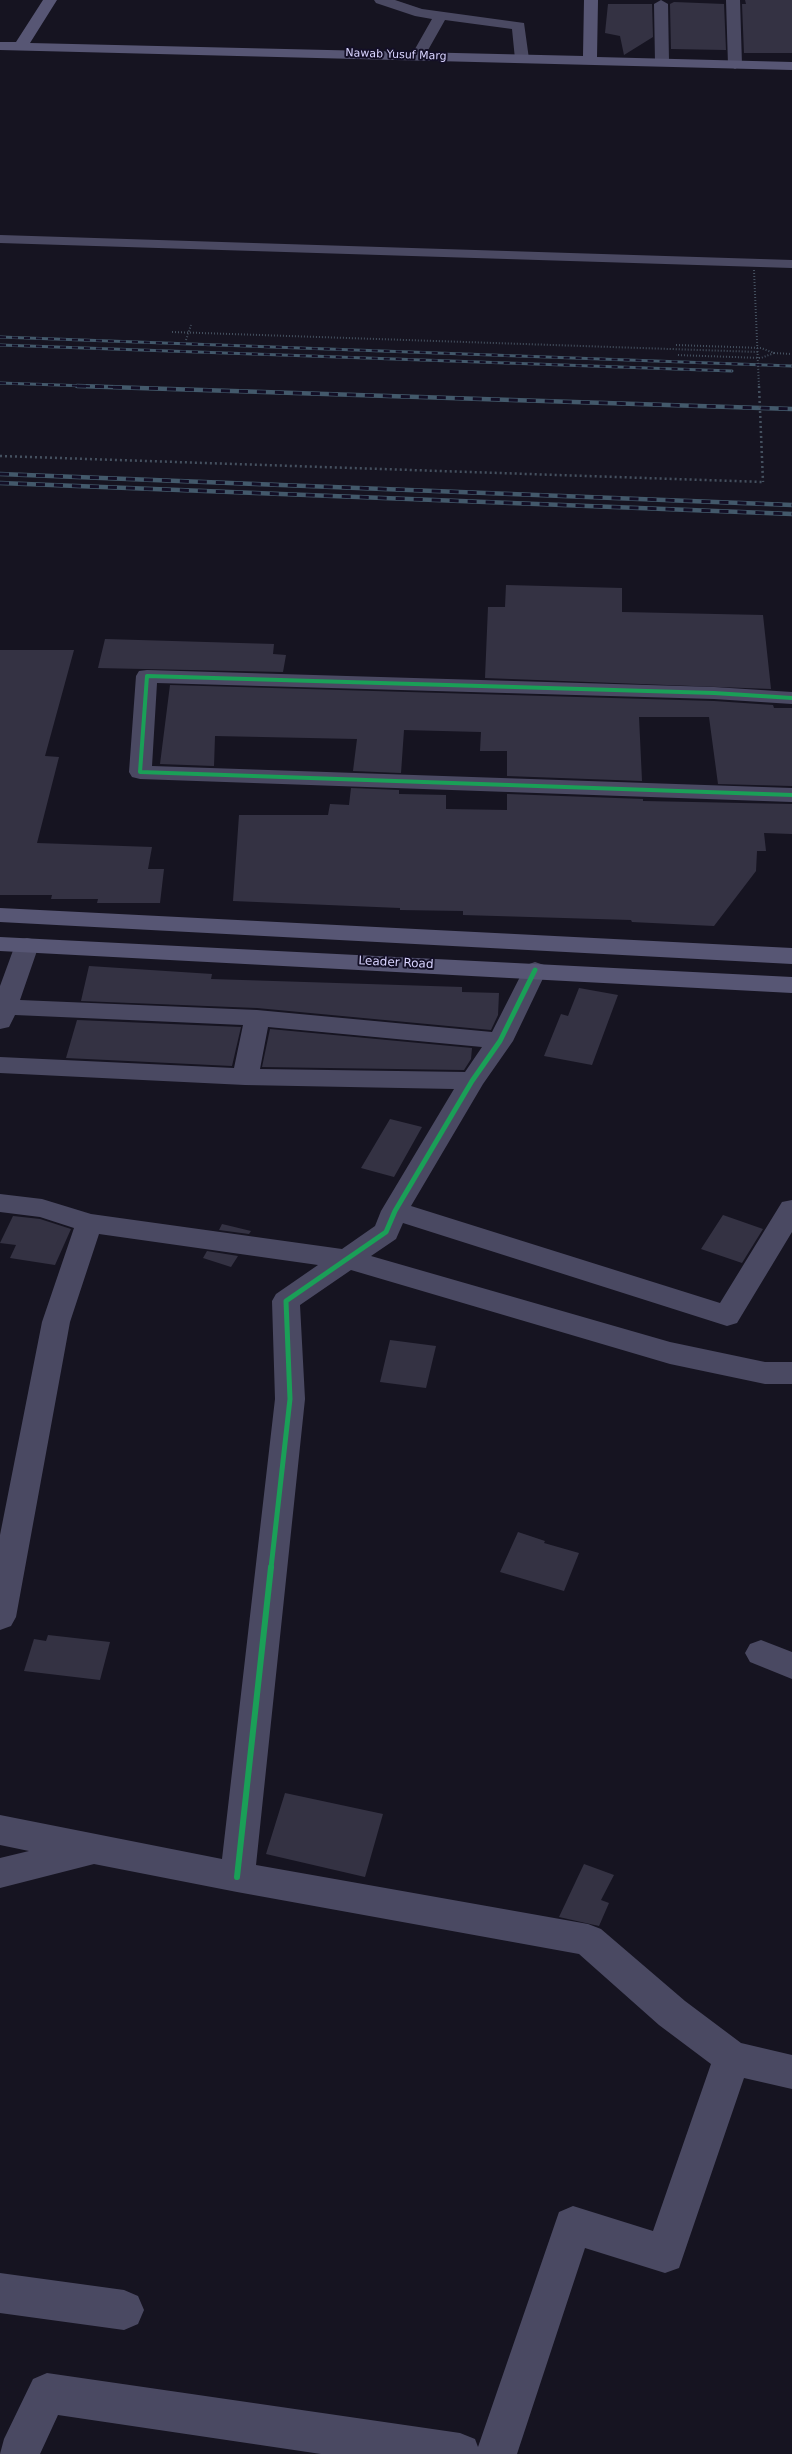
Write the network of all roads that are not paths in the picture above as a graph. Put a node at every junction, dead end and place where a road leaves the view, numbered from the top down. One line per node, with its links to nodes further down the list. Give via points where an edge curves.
1 (50, 0): 8 (main road)
2 (381, 0): 6 (street)
3 (591, 0): 12 (main road)
4 (733, 0): 14 (street)
5 (660, 4): 13 (street)
6 (441, 15): 10 (street); 11 (street, via 519,26)
7 (0, 46): 8 (main road, Nawab Yusuf Marg)
8 (20, 46): 10 (main road, Nawab Yusuf Marg)
9 (0, 54): 16 (main road, Nawab Yusuf Marg)
10 (418, 56): 11 (main road, Nawab Yusuf Marg)
11 (522, 59): 12 (main road, Nawab Yusuf Marg)
12 (590, 60): 13 (main road, Nawab Yusuf Marg)
13 (662, 62): 14 (main road, Nawab Yusuf Marg)
14 (735, 65): 15 (main road, Nawab Yusuf Marg)
15 (792, 66)
16 (792, 74)
17 (0, 239): 18 (lane)
18 (792, 264)
19 (792, 698): 20 (street, via 147,676 140,772)
20 (792, 795)
21 (0, 915): 24 (main road)
22 (0, 944): 23 (main road, Leader Road)
23 (28, 945): 25 (main road, Leader Road); 27 (street)
24 (792, 956)
25 (536, 970): 26 (main road, Leader Road); 29 (street)
26 (792, 985)
27 (3, 1014): 28 (street)
28 (257, 1018): 29 (street); 31 (street)
29 (500, 1041): 32 (street)
30 (0, 1065): 31 (street)
31 (245, 1077): 32 (street)
32 (472, 1081): 35 (street)
33 (0, 1203): 36 (street, via 42,1208)
34 (792, 1209): 35 (street, via 727,1316)
35 (395, 1211): 37 (street, via 386,1232)
36 (89, 1223): 37 (street); 39 (street, via 56,1322)
37 (347, 1259): 38 (street, via 670,1353 765,1373); 45 (street, via 286,1302 290,1399)
38 (792, 1373)
39 (0, 1617)
40 (761, 1653): 41 (street)
41 (792, 1666)
42 (0, 1830): 43 (street)
43 (96, 1849): 44 (street); 45 (street)
44 (0, 1873)
45 (236, 1877): 46 (street, via 588,1940 672,2013)
46 (732, 2058): 47 (street); 52 (street, via 665,2254 573,2225)
47 (792, 2072)
48 (0, 2293): 49 (street)
49 (124, 2310)
50 (19, 2454): 51 (street, via 47,2393)
51 (460, 2454)
52 (496, 2454)

